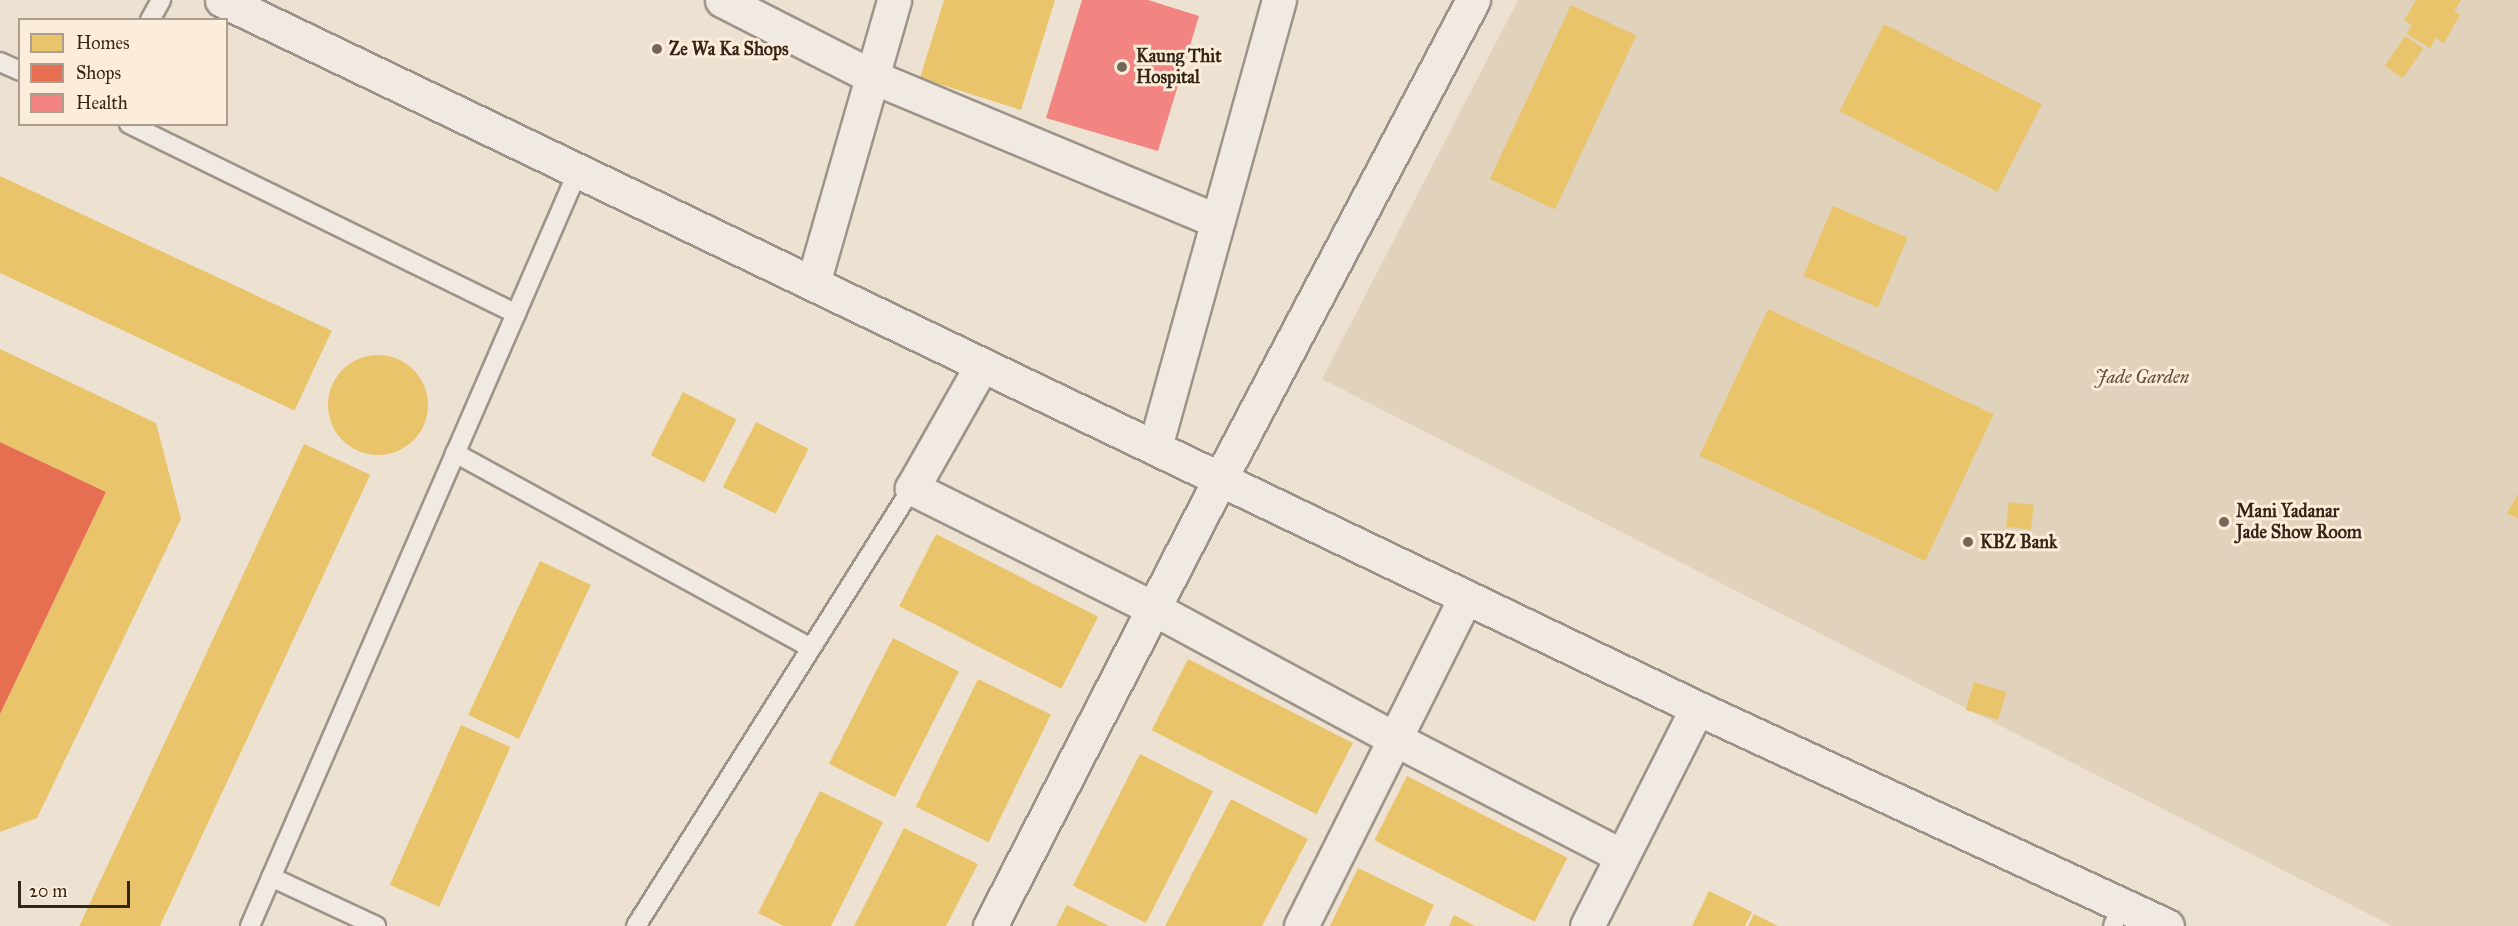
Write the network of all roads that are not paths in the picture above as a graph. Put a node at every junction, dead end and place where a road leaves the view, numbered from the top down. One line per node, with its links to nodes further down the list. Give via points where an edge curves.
1 (161, 0): 7 (lane)
2 (222, 0): 12 (street)
3 (722, 0): 10 (street)
4 (894, 0): 10 (street)
5 (1279, 0): 13 (street)
6 (1473, 0): 19 (street)
7 (151, 18)
8 (0, 62): 9 (lane)
9 (18, 70)
10 (873, 77): 13 (street); 14 (street)
11 (133, 126): 15 (lane)
12 (578, 171): 14 (street); 15 (lane)
13 (1217, 221): 17 (street)
14 (813, 283): 16 (street)
15 (516, 314): 18 (lane)
16 (982, 365): 17 (street); 20 (street)
17 (1155, 447): 19 (street)
18 (455, 453): 23 (lane); 27 (lane)
19 (1220, 479): 21 (street); 22 (street)
20 (912, 488): 22 (street); 23 (lane)
21 (1466, 597): 24 (street); 25 (street)
22 (1154, 608): 25 (street); 32 (street)
23 (810, 647): 31 (lane)
24 (1697, 708): 26 (street); 28 (street)
25 (1395, 739): 26 (street); 33 (street)
26 (1622, 856): 34 (street)
27 (271, 877): 29 (lane); 30 (lane)
28 (2117, 915): 35 (street)
29 (250, 926)
30 (376, 926)
31 (636, 926)
32 (990, 926)
33 (1301, 926)
34 (1587, 926)
35 (2167, 926)

